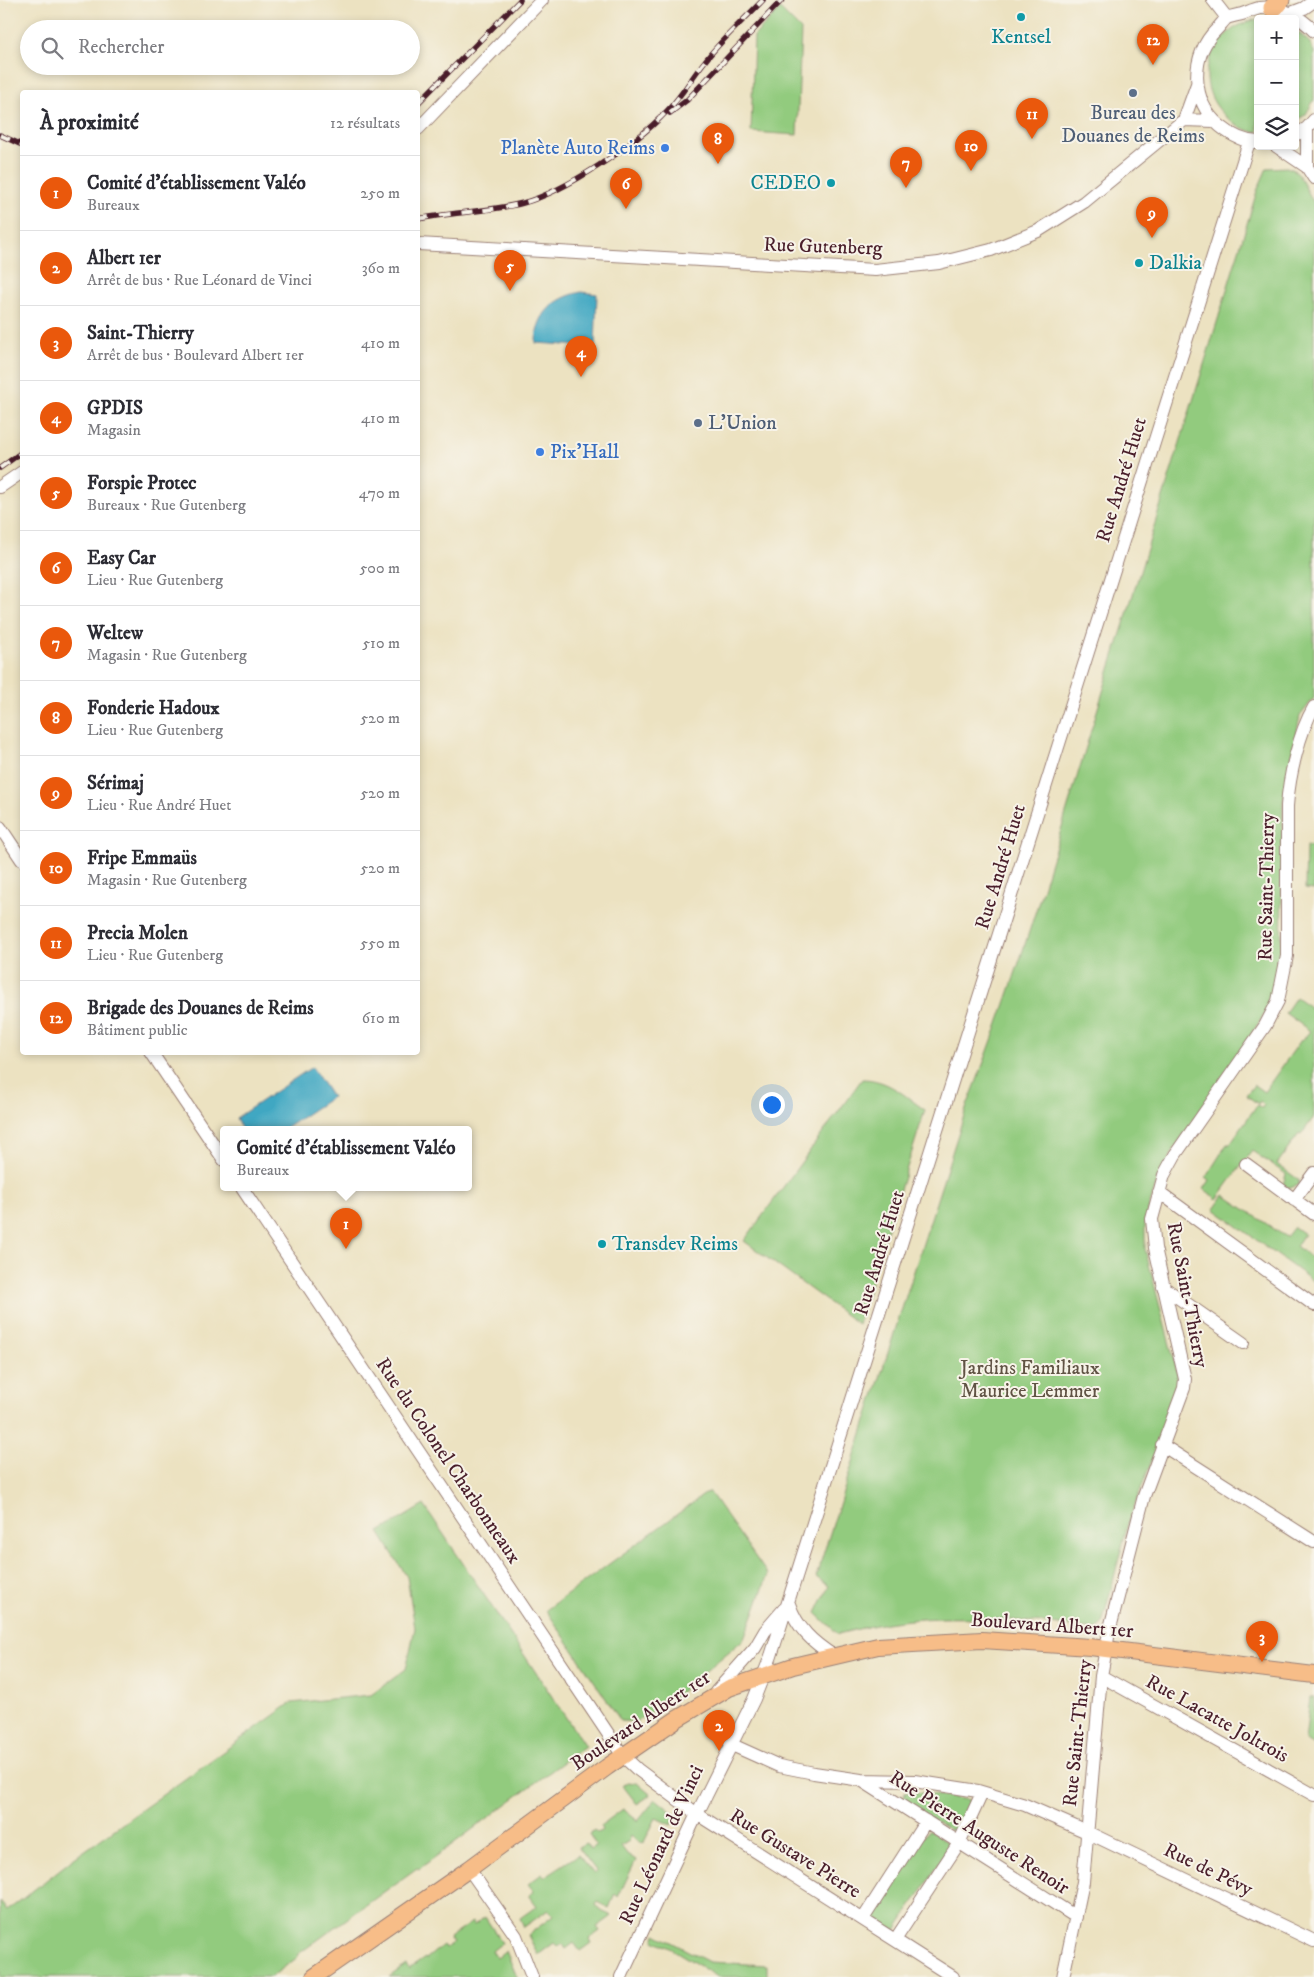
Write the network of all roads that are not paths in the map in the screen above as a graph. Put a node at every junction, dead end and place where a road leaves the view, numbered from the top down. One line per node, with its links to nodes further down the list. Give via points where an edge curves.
1 (542, 0): 11 (street)
2 (1213, 0): 5 (street)
3 (1314, 1): 4 (street, via 1304,8)
4 (1273, 6): 5 (street); 6 (street, via 1306,22)
5 (1227, 18): 7 (street, via 1207,39 1197,64)
6 (1314, 31)
7 (1196, 84): 8 (street); 9 (street, via 1204,107)
8 (1184, 120): 9 (street); 17 (street, Rue Gutenberg, via 1084,202 1038,231 991,250 939,263 875,270)
9 (1214, 121): 13 (street, via 1230,134)
10 (1310, 124): 12 (street); 15 (street)
11 (420, 127)
12 (1299, 132)
13 (1253, 142): 36 (street, Rue André Huet)
14 (1282, 150): 15 (street)
15 (1307, 166): 16 (street)
16 (1314, 178)
17 (420, 244)
18 (20, 473): 19 (street)
19 (0, 487)
20 (1314, 707): 28 (street, Rue Saint-Thierry, via 1307,718 1288,784 1287,956 1278,1001 1265,1026 1175,1155)
21 (0, 827): 22 (street)
22 (20, 857)
23 (153, 1055): 24 (street)
24 (220, 1154)
25 (1246, 1164): 29 (street)
26 (1314, 1173): 29 (street)
27 (244, 1191): 44 (street, Rue du Colonel Charbonneaux)
28 (1159, 1192): 31 (street, Rue Saint-Thierry, via 1152,1218 1154,1248); 32 (street)
29 (1294, 1200): 30 (street)
30 (1314, 1214)
31 (1163, 1287): 33 (street); 34 (street, Rue Saint-Thierry, via 1186,1379)
32 (1314, 1305)
33 (1243, 1343)
34 (1162, 1445): 35 (street); 37 (street, Rue Saint-Thierry, via 1144,1496)
35 (1314, 1542)
36 (789, 1604): 38 (street, via 802,1631); 39 (street, Rue André Huet); 42 (street)
37 (1106, 1649): 38 (main road, Boulevard Albert 1er, via 982,1640 878,1646); 40 (main road, Boulevard Albert 1er); 41 (street, Rue Saint-Thierry)
38 (834, 1656): 39 (main road, Boulevard Albert 1er)
39 (764, 1675): 42 (main road, Boulevard Albert 1er); 43 (street, Rue Léonard de Vinci)
40 (1314, 1675)
41 (1101, 1676): 47 (street, Rue Lacatte Joltrois); 50 (street, Rue Saint-Thierry)
42 (710, 1698): 44 (main road, Boulevard Albert 1er)
43 (730, 1744): 45 (street, Rue de Pévy, via 779,1766); 48 (street, Rue Léonard de Vinci)
44 (623, 1756): 48 (street, Rue Gustave Pierre); 52 (main road, Boulevard Albert 1er)
45 (861, 1780): 46 (street, Rue de Pévy, via 914,1782); 49 (street, Rue Pierre Auguste Renoir)
46 (982, 1793): 50 (street, Rue de Pévy, via 1025,1805); 51 (street)
47 (1314, 1795)
48 (697, 1814): 54 (street, Rue Gustave Pierre); 59 (street, Rue Léonard de Vinci)
49 (926, 1821): 51 (street, Rue Pierre Auguste Renoir); 54 (street)
50 (1087, 1832): 53 (street, Rue Saint-Thierry, via 1084,1882); 56 (street, Rue de Pévy)
51 (959, 1842): 53 (street, Rue Pierre Auguste Renoir); 55 (street)
52 (469, 1869): 57 (main road, Boulevard Albert 1er); 58 (street, via 516,1936)
53 (1076, 1917): 61 (street, Rue Saint-Thierry)
54 (863, 1920): 55 (street, Rue Gustave Pierre)
55 (895, 1940): 60 (street, Rue Gustave Pierre)
56 (1314, 1941)
57 (314, 1977)
58 (532, 1977)
59 (621, 1977)
60 (953, 1977)
61 (1062, 1977)

